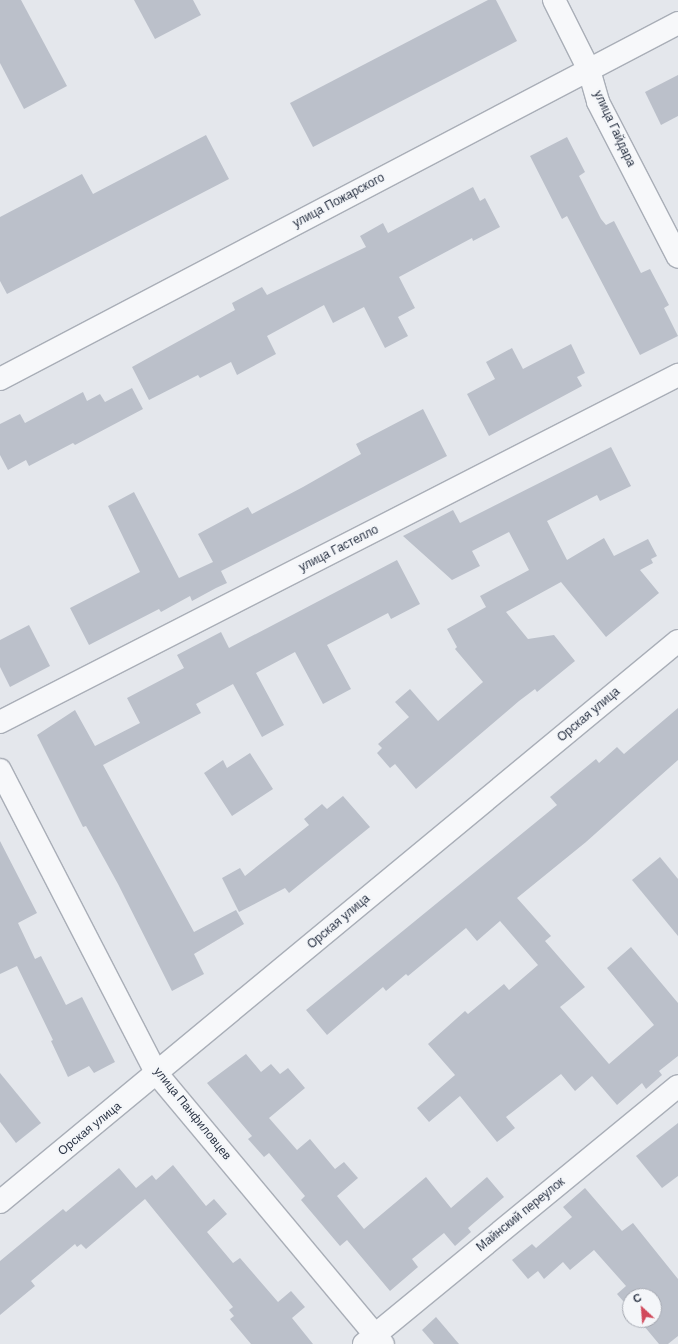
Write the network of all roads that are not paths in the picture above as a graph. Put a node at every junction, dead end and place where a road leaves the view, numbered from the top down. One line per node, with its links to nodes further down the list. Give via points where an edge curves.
1 (554, 0): 3 (street, улица Гайдара)
2 (678, 23): 3 (street, улица Пожарского)
3 (589, 70): 4 (street, улица Гайдара, via 598,102); 6 (street, улица Пожарского)
4 (678, 257)
5 (678, 375): 8 (street, улица Гастелло)
6 (0, 379)
7 (678, 641): 10 (street, Орская улица)
8 (0, 722)
9 (0, 770): 10 (street, улица Панфиловцев)
10 (157, 1074): 12 (street, Орская улица); 13 (street, улица Панфиловцев)
11 (678, 1086): 13 (street, Майнский переулок)
12 (0, 1202)
13 (374, 1341)

